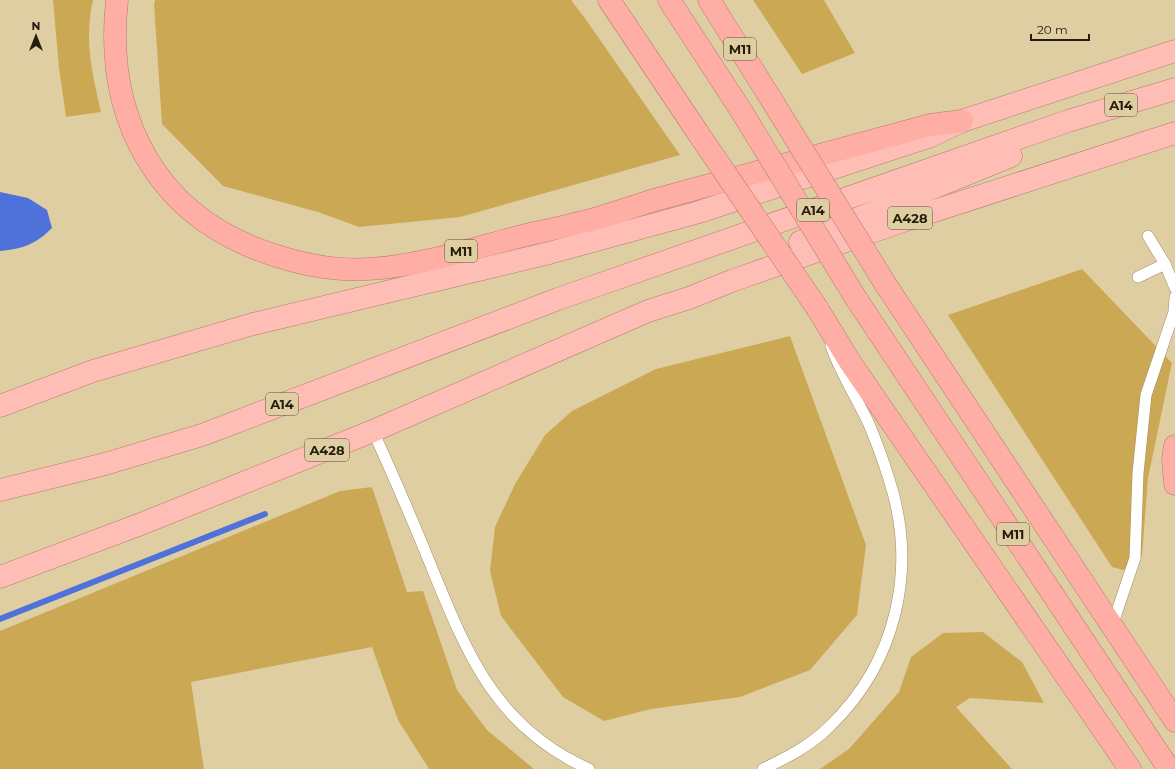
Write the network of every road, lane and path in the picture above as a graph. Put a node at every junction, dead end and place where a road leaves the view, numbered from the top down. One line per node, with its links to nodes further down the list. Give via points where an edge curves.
1 (118, 0): 7 (highway, M11, via 114,44 120,89 133,130 154,171 171,191 207,224 256,250 310,265 368,269 402,265 595,219 657,199 930,125)
2 (609, 0): 15 (highway, M11, bridge)
3 (669, 0): 28 (highway, M11, bridge, via 742,112 857,300)
4 (709, 0): 23 (highway, M11, bridge, via 886,285)
5 (1175, 51): 7 (highway, A14)
6 (1175, 88): 8 (highway, A14)
7 (962, 121): 17 (highway, via 931,136 699,212 549,253 253,324 93,371)
8 (1068, 121): 16 (highway, A428, via 1010,156 686,288); 21 (highway, A14, via 558,299 202,435 105,464)
9 (1175, 133): 16 (highway, A428, via 903,221 689,298)
10 (1148, 236): 11 (lane)
11 (1165, 264): 12 (lane); 13 (lane)
12 (1138, 277)
13 (1175, 288)
14 (1175, 297): 23 (lane, via 1174,312 1146,395 1138,473 1135,558)
15 (817, 308): 26 (lane, via 836,360 869,424 896,503 901,546 900,589 897,610 884,651 862,689 829,728 809,744); 27 (highway, M11, via 855,368)
16 (648, 310): 18 (highway, A428)
17 (0, 406)
18 (373, 431): 22 (highway, A428, via 141,524); 25 (lane, via 454,622 482,676 508,712 532,736 562,756)
19 (1175, 446): 20 (highway)
20 (1175, 484)
21 (0, 490)
22 (0, 576)
23 (1112, 626): 24 (highway, M11)
24 (1175, 721)
25 (589, 769)
26 (763, 769)
27 (1130, 769)
28 (1169, 769)

